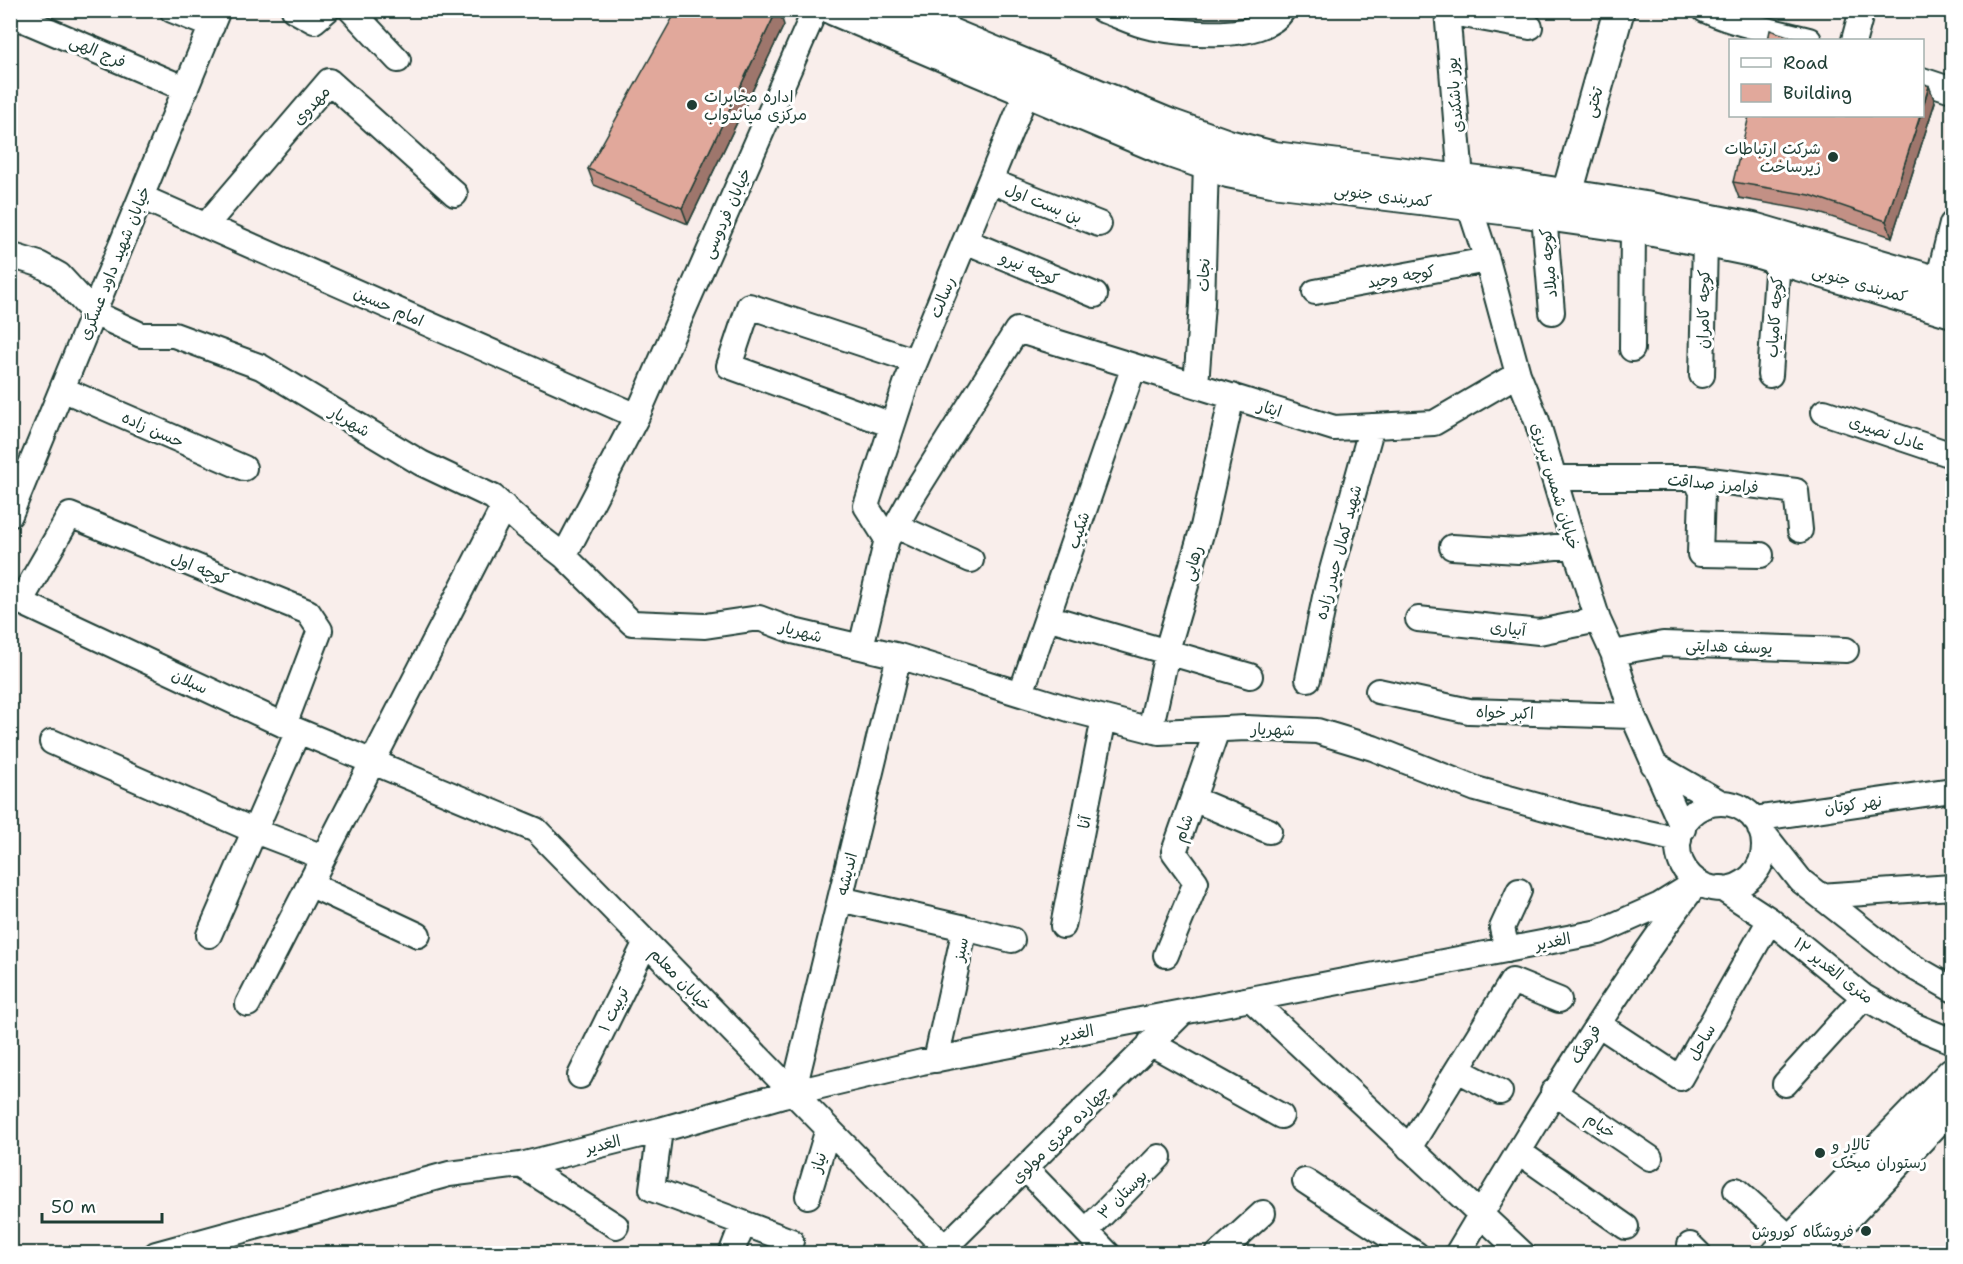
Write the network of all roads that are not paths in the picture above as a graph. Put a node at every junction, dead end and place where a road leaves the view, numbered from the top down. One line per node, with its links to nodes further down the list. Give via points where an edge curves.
1 (172, 10): 15 (street)
2 (294, 10): 3 (street, via 314,21)
3 (327, 10)
4 (351, 10): 21 (street)
5 (815, 10): 58 (street, خیابان فردوسی)
6 (834, 10): 25 (main road, کمربندی جنوبی)
7 (893, 10): 17 (main road, کمربندی جنوبی)
8 (1102, 10): 9 (street, via 1149,27 1187,32 1245,32 1277,20)
9 (1283, 10)
10 (1619, 10): 30 (main road, تختی)
11 (1705, 10): 16 (street, via 1730,21)
12 (1862, 10): 20 (street)
13 (1447, 11): 18 (street); 28 (street, یوز باشکندی)
14 (10, 14): 23 (street, فرج الهی)
15 (215, 18): 23 (street, خیابان شهید داود عسگری)
16 (1757, 18): 19 (street)
17 (944, 21): 28 (main road, کمربندی جنوبی, via 1169,124 1228,145)
18 (1530, 27)
19 (1807, 39)
20 (1854, 39)
21 (398, 60)
22 (1924, 80): 24 (street)
23 (186, 89): 31 (street, خیابان شهید داود عسگری)
24 (1953, 90)
25 (1027, 91): 26 (main road, کمربندی جنوبی); 27 (street, رسالت)
26 (1206, 164): 28 (main road, کمربندی جنوبی, via 1272,181); 54 (street, نجات)
27 (990, 181): 33 (street, بن بست اول); 37 (street, رسالت)
28 (1465, 192): 30 (main road, کمربندی جنوبی); 32 (main road, کمربندی جنوبی); 41 (street, خیابان شمس تبریزی)
29 (455, 194): 35 (street, مهدوی, via 329,81)
30 (1567, 194): 42 (main road, کمربندی جنوبی, via 1753,228)
31 (141, 197): 35 (street, امام حسین); 47 (street, خیابان شهید داود عسگری)
32 (1544, 215): 36 (main road, کمربندی جنوبی); 45 (street, کوچه میلاد)
33 (1099, 224)
34 (1953, 224): 42 (street)
35 (206, 225): 58 (street, امام حسین)
36 (1633, 228): 38 (main road, کمربندی جنوبی); 48 (street)
37 (965, 241): 44 (street, کوچه نیرو); 49 (street, رسالت)
38 (1705, 242): 40 (main road, کمربندی جنوبی); 52 (street, کوچه کامران)
39 (10, 255): 47 (street, شهریار, via 59,275)
40 (1778, 259): 46 (main road, کمربندی جنوبی); 53 (street, کوچه کامیاب)
41 (1486, 260): 43 (street, کوچه وحید); 51 (street, خیابان شمس تبریزی)
42 (1945, 284)
43 (1315, 292)
44 (1095, 296)
45 (1552, 312)
46 (1953, 312)
47 (94, 313): 55 (street, خیابان شهید داود عسگری); 65 (street, شهریار, via 141,335 174,335 261,367 421,463 494,497)
48 (1632, 349)
49 (915, 361): 59 (street, رسالت); 59 (street, via 749,306 729,366)
50 (1134, 366): 54 (street, ایثار); 68 (street, ایثار, via 1017,330); 75 (street, شکیب)
51 (1518, 374): 60 (street, ایثار, via 1434,423); 63 (street, خیابان شمس تبریزی)
52 (1702, 375)
53 (1770, 375)
54 (1196, 385): 56 (street, ایثار)
55 (62, 389): 62 (street, حسن زاده); 66 (street, خیابان شهید داود عسگری)
56 (1232, 396): 60 (street, ایثار, via 1334,428); 80 (street, رهایی, via 1203,527)
57 (1824, 412): 61 (street, عادل نصیری)
58 (637, 416): 72 (street, خیابان فردوسی)
59 (892, 425): 68 (street, رسالت, via 866,506)
60 (1372, 426): 84 (street, شهید کمال حیدر زاده, via 1326,592)
61 (1953, 455)
62 (244, 468)
63 (1554, 478): 64 (street, فرامرز صداقت); 69 (street, خیابان شمس تبریزی)
64 (1695, 478): 67 (street, فرامرز صداقت, via 1796,491); 71 (street, via 1702,492 1700,554)
65 (504, 506): 72 (street, شهریار); 93 (street)
66 (10, 516)
67 (1800, 530)
68 (891, 532): 73 (street); 78 (street)
69 (1574, 545): 70 (street, via 1518,551); 77 (street, خیابان شمس تبریزی)
70 (1452, 548)
71 (1761, 555)
72 (564, 556): 78 (street, شهریار, via 632,623 705,626 759,618 793,631)
73 (971, 560)
74 (15, 599): 89 (street, سبلان); 89 (street, کوچه اول, via 70,515 308,612 320,630)
75 (1047, 617): 80 (street); 86 (street, شکیب)
76 (1418, 619): 77 (street, آبیاری, via 1539,632)
77 (1598, 620): 81 (street, خیابان شمس تبریزی)
78 (861, 647): 82 (street, شهریار)
79 (1846, 651): 81 (street, یوسف هدایتی, via 1664,644)
80 (1167, 652): 83 (street); 90 (street, رهایی)
81 (1613, 653): 87 (street, خیابان شمس تبریزی)
82 (899, 656): 86 (street, شهریار); 109 (street, اندیشه)
83 (1250, 676)
84 (1308, 679)
85 (1378, 691): 87 (street, اکبر خواه, via 1469,711)
86 (1021, 693): 88 (street, شهریار)
87 (1633, 716): 94 (street, خیابان شمس تبریزی)
88 (1104, 718): 90 (street, شهریار); 111 (street, آنا)
89 (291, 728): 93 (street, سبلان); 99 (street)
90 (1150, 730): 91 (street, شهریار)
91 (1217, 730): 96 (street, شام); 101 (street, شهریار, via 1317,731 1373,748 1476,789 1581,818)
92 (52, 742): 99 (street)
93 (372, 763): 102 (street); 116 (street, خیابان معلم, via 536,830)
94 (1653, 764): 97 (street); 101 (street, خیابان شمس تبریزی)
95 (1953, 790): 98 (street, نهر کوتان)
96 (1193, 800): 100 (street); 118 (street, شام, via 1174,852 1196,882)
97 (1721, 803): 98 (street, via 1744,809); 101 (street, via 1697,809)
98 (1757, 824): 106 (street, via 1764,852 1754,873 1734,887); 108 (street, via 1801,881)
99 (255, 831): 102 (street); 113 (street)
100 (1269, 831)
101 (1681, 834): 103 (street, via 1679,852)
102 (323, 857): 104 (street)
103 (1697, 882): 106 (street); 117 (street, الغدیر, via 1660,905 1599,932); 125 (street, فرهنگ)
104 (309, 884): 114 (street); 123 (street)
105 (1953, 887): 108 (street)
106 (1721, 888): 110 (street, ۱۲ متری الغدیر)
107 (1519, 891): 117 (street, via 1502,928)
108 (1821, 896): 119 (street, via 1903,961)
109 (840, 899): 112 (street, سبز); 135 (street, اندیشه)
110 (1770, 920): 120 (street, ۱۲ متری الغدیر); 125 (street, ساحل, via 1680,1078)
111 (1063, 926)
112 (965, 928): 115 (street); 128 (street, سبز)
113 (209, 935)
114 (418, 935)
115 (1012, 940)
116 (646, 942): 131 (street, تربیت ۱); 135 (street, خیابان معلم)
117 (1507, 950): 121 (street, الغدیر)
118 (1166, 955)
119 (1953, 988)
120 (1864, 997): 126 (street, ۱۲ متری الغدیر, via 1913,1025); 132 (street)
121 (1252, 1000): 124 (street, الغدیر); 140 (street)
122 (1559, 1000): 129 (street, via 1512,981)
123 (248, 1004)
124 (1181, 1014): 127 (street, چهارده متری مولوی); 128 (street, الغدیر)
125 (1598, 1024): 134 (street, فرهنگ)
126 (1953, 1041)
127 (1150, 1043): 137 (street); 145 (street, چهارده متری مولوی)
128 (936, 1060): 135 (street, الغدیر)
129 (1458, 1070): 133 (street); 140 (street)
130 (1953, 1073): 156 (main road)
131 (580, 1076)
132 (1785, 1084)
133 (1500, 1092)
134 (1553, 1092): 141 (street, فرهنگ); 143 (street, خیام)
135 (793, 1093): 138 (street, خیابان معلم); 139 (street, الغدیر)
136 (1953, 1104): 156 (main road)
137 (1281, 1116)
138 (828, 1129): 148 (street, نیاز); 157 (street, خیابان معلم)
139 (660, 1130): 144 (street, الغدیر); 151 (street, via 652,1189)
140 (1409, 1148): 150 (street)
141 (1519, 1152): 150 (street, فرهنگ); 153 (street)
142 (1159, 1157): 154 (street, بوستان ۳)
143 (1650, 1158)
144 (521, 1165): 152 (street); 158 (street, الغدیر, via 449,1174)
145 (1025, 1168): 154 (street); 157 (street, چهارده متری مولوی)
146 (1305, 1181): 162 (street)
147 (1736, 1190): 156 (street)
148 (808, 1196)
149 (1263, 1213): 161 (street)
150 (1482, 1213): 163 (street, فرهنگ); 164 (street)
151 (743, 1223): 155 (street); 159 (street)
152 (616, 1226)
153 (1626, 1227)
154 (1086, 1231): 160 (street)
155 (791, 1241)
156 (1793, 1249)
157 (945, 1251)
158 (156, 1254)
159 (731, 1254)
160 (1108, 1254)
161 (1218, 1254)
162 (1416, 1254)
163 (1457, 1254)
164 (1523, 1254)

